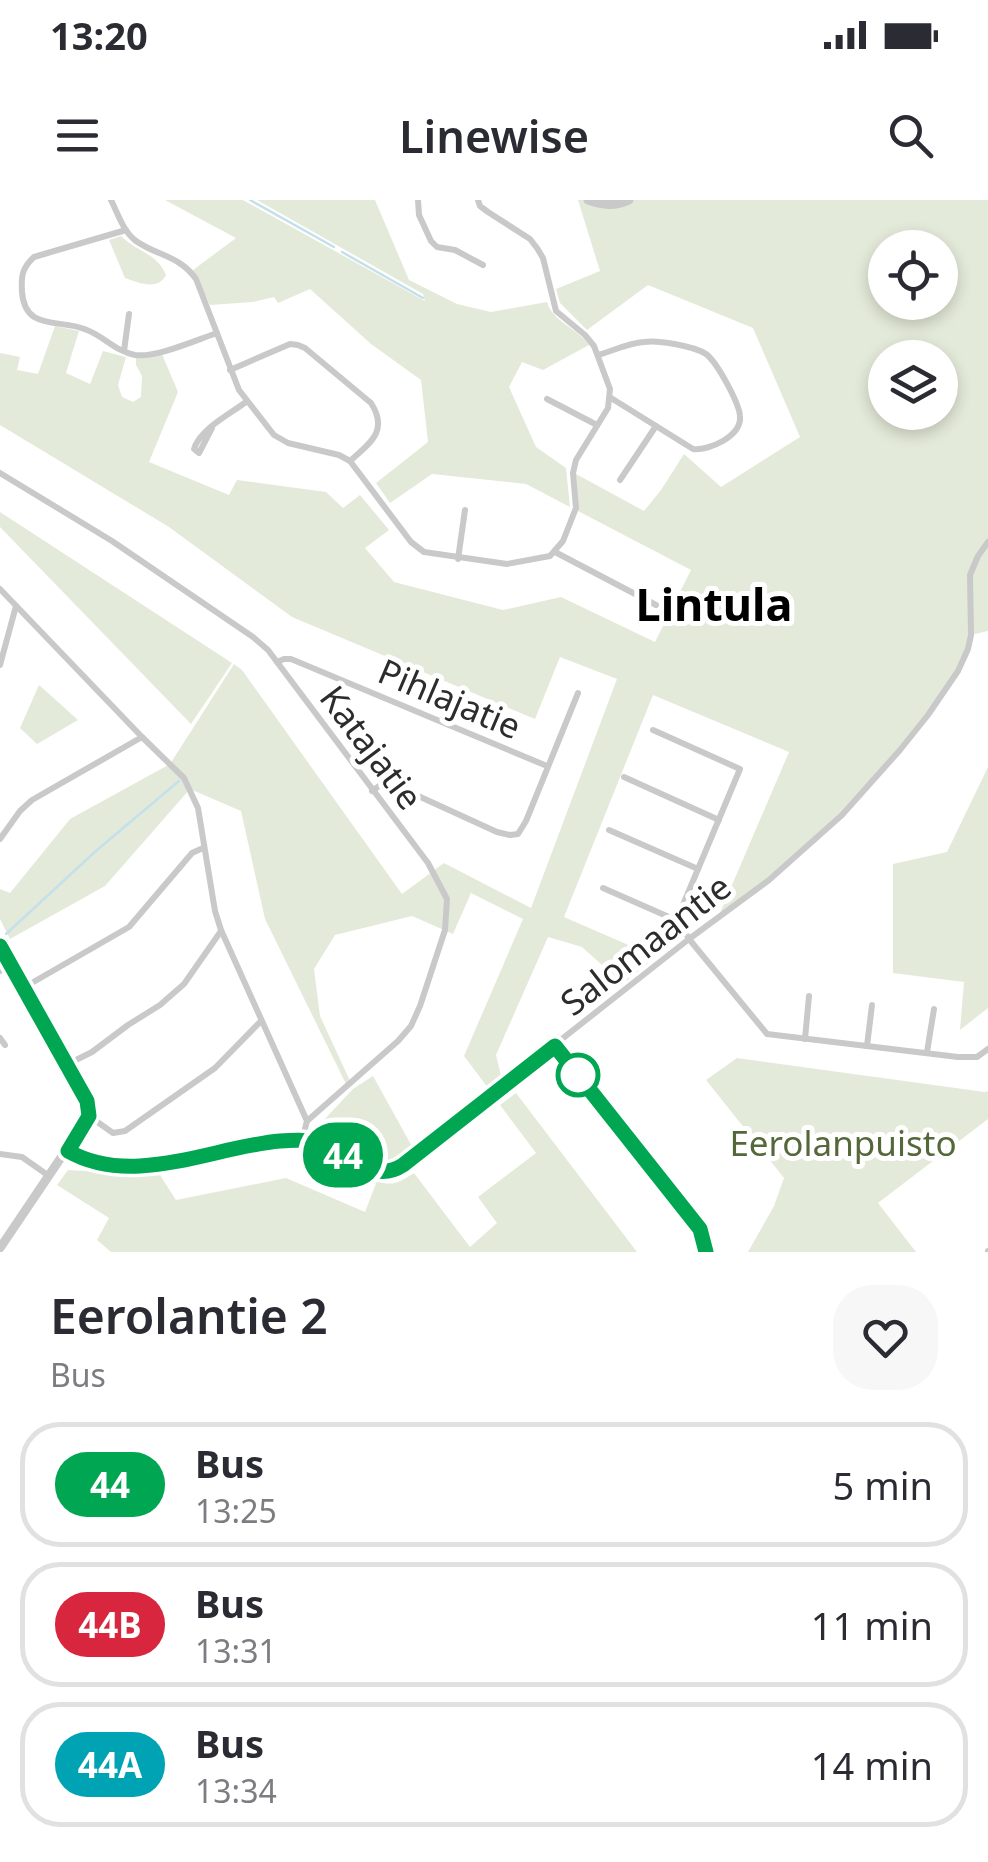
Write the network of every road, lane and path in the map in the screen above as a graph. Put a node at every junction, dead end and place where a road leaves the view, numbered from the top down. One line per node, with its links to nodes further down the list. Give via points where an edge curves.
1 (111, 200): 7 (street)
2 (418, 200): 8 (street, via 431,241)
3 (478, 200): 12 (street, via 537,248 556,311)
4 (588, 200): 5 (street)
5 (606, 202): 6 (street)
6 (624, 202)
7 (126, 230): 10 (street, via 188,268); 11 (street, via 34,257 21,276 28,313 90,331)
8 (483, 265)
9 (129, 314): 11 (street)
10 (217, 332): 11 (street, via 138,356); 13 (street)
11 (124, 351)
12 (598, 355): 14 (street); 18 (street, via 653,341 695,350 714,362 740,415 734,432 702,450)
13 (230, 370): 16 (street); 20 (street, via 290,344 306,348 378,414 371,442)
14 (610, 398): 17 (street); 18 (street)
15 (547, 399): 17 (street)
16 (246, 402): 19 (street); 20 (street, via 277,438)
17 (597, 426): 25 (street, via 576,460 576,508)
18 (656, 426): 22 (street)
19 (212, 428)
20 (350, 461): 26 (street, via 417,548)
21 (0, 473): 30 (street, Katajatie, via 238,626)
22 (620, 480)
23 (465, 510): 26 (street)
24 (988, 542): 46 (street, Salomaantie, via 970,575 968,649 928,715 836,821)
25 (555, 552): 26 (street, via 506,564); 28 (street)
26 (458, 558)
27 (0, 590): 29 (street)
28 (656, 605)
29 (16, 606): 31 (street); 34 (street)
30 (278, 662): 35 (street, Pihlajatie, via 291,659); 37 (street, Katajatie)
31 (0, 664)
32 (578, 693): 35 (street)
33 (653, 730): 38 (street, via 740,769)
34 (142, 737): 40 (street, via 32,800); 41 (street, via 190,788)
35 (547, 766): 37 (street, via 526,822 510,836 392,784)
36 (624, 777): 38 (street)
37 (372, 792): 62 (street, Katajatie, via 448,899 445,930 411,1026)
38 (719, 820): 42 (street)
39 (609, 830): 42 (street)
40 (0, 839)
41 (203, 848): 45 (street); 50 (street, via 128,927)
42 (698, 869): 44 (street)
43 (603, 888): 44 (street)
44 (678, 920): 46 (street)
45 (221, 930): 54 (street); 60 (street, via 184,984 160,1005)
46 (689, 939): 55 (street, via 766,1034); 56 (street, Salomaantie)
47 (0, 946): 48 (street)
48 (10, 964): 49 (street); 50 (street)
49 (0, 970)
50 (23, 988): 60 (street)
51 (809, 996): 55 (street)
52 (872, 1005): 57 (street)
53 (934, 1009): 59 (street)
54 (261, 1021): 61 (street, via 216,1068 125,1131 113,1132); 62 (street)
55 (805, 1039): 57 (street)
56 (555, 1046): 63 (street, Salomaantie, via 394,1170 377,1173); 68 (street, via 700,1229)
57 (867, 1046): 59 (street)
58 (988, 1050): 59 (street, via 977,1057)
59 (927, 1052)
60 (66, 1065): 61 (street)
61 (89, 1116): 64 (street)
62 (308, 1121): 63 (street)
63 (302, 1140): 64 (street, Salomaantie, via 150,1166 96,1162)
64 (68, 1151): 66 (street)
65 (0, 1154): 66 (street, via 22,1157)
66 (49, 1176): 67 (street)
67 (0, 1248)
68 (706, 1252)

